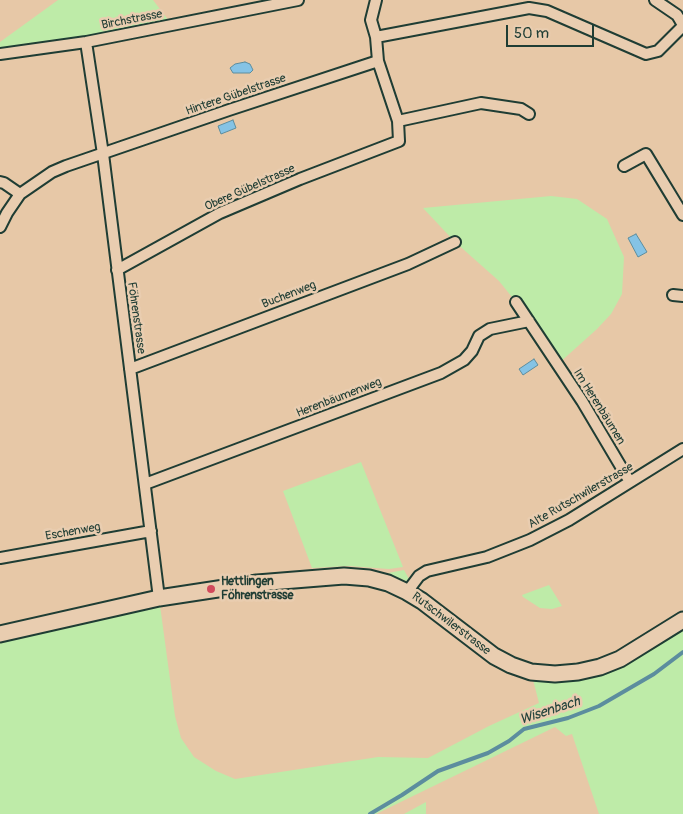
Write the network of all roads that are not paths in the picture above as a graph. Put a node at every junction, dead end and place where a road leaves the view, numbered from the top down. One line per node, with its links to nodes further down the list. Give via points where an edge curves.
1 (298, 0): 7 (street, Birchstrasse)
2 (376, 0): 6 (street, via 371,20)
3 (655, 0): 4 (street)
4 (681, 13): 5 (street)
5 (683, 26): 6 (street, via 658,51 646,54 547,11 529,8)
6 (376, 37): 9 (street)
7 (86, 42): 8 (street, Birchstrasse); 12 (street, Föhrenstrasse)
8 (0, 54)
9 (378, 61): 11 (street); 12 (street, Hintere Gübelstrasse)
10 (529, 114): 11 (street, via 521,109 481,102)
11 (398, 121): 19 (street, Obere Gübelstrasse, via 399,141 220,213)
12 (102, 154): 15 (street, Hintere Gübelstrasse, via 52,172); 19 (street, Föhrenstrasse)
13 (624, 166): 16 (street, via 646,154)
14 (0, 182): 15 (street)
15 (20, 194): 17 (street)
16 (683, 215)
17 (0, 227)
18 (455, 242): 22 (street, Buchenweg, via 408,264)
19 (117, 270): 22 (street, Föhrenstrasse)
20 (516, 302): 21 (street, Im Herenbäumen)
21 (529, 321): 24 (street, Im Herenbäumen); 25 (street, Herenbäumenweg, via 490,329 480,336 464,360 441,373)
22 (130, 369): 25 (street, Föhrenstrasse)
23 (683, 449): 24 (street, Alte Rutschwilerstrasse)
24 (630, 482): 28 (street, Alte Rutschwilerstrasse, via 530,540 487,557 426,571)
25 (146, 484): 26 (street, Föhrenstrasse)
26 (151, 531): 27 (street, Eschenweg); 29 (street, Föhrenstrasse)
27 (0, 558)
28 (407, 592): 29 (street, Rutschwilerstrasse, via 369,578 344,576 257,583); 30 (street, Rutschwilerstrasse, via 494,656 531,672 555,674 600,667 620,659)
29 (159, 598): 31 (street, Rutschwilerstrasse)
30 (683, 620)
31 (0, 634)

